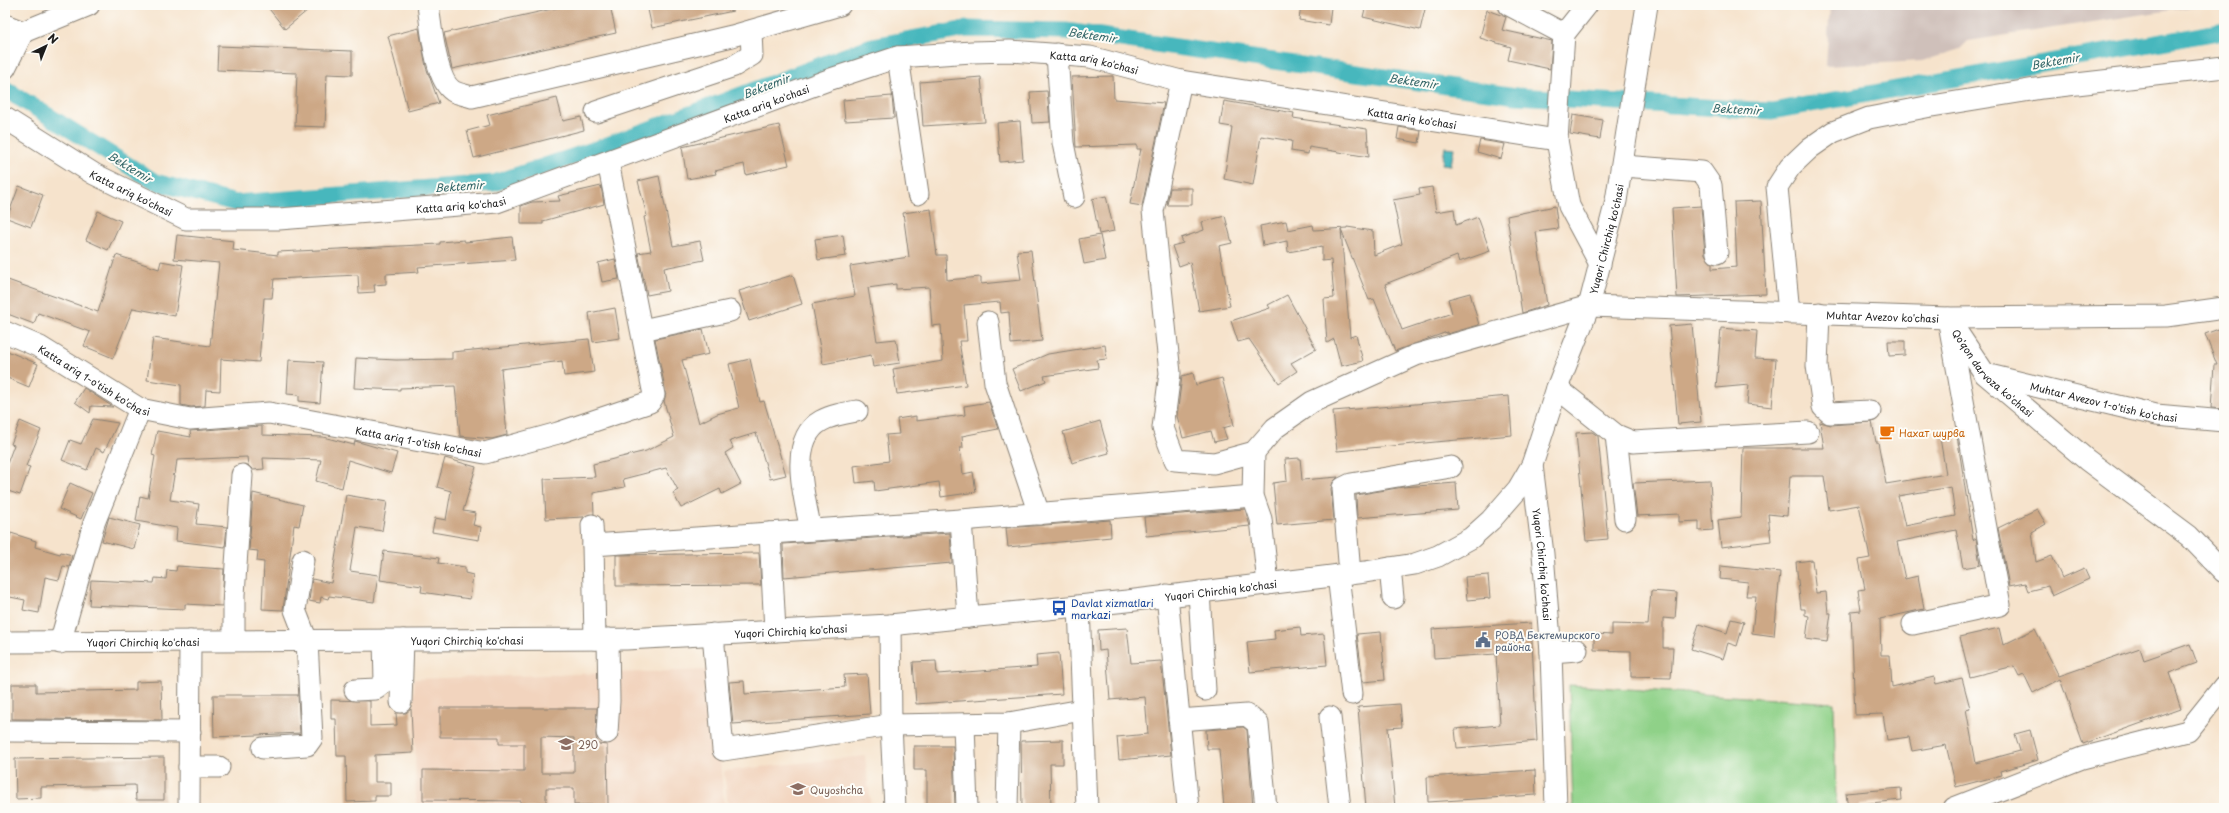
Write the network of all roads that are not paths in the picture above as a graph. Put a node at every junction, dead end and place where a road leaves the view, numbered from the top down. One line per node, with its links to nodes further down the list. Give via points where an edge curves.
1 (89, 5): 7 (street)
2 (428, 5): 8 (street, via 434,44 444,80 453,91 472,97)
3 (840, 5): 8 (street)
4 (1509, 5): 9 (street)
5 (1586, 5): 9 (street)
6 (1647, 5): 19 (street, Yuqori Chirchiq ko'chasi)
7 (14, 29): 13 (street)
8 (751, 31): 15 (street, via 752,55 734,66)
9 (1564, 34): 17 (street)
10 (1057, 54): 11 (street, Katta ariq ko'chasi, via 1002,51); 14 (street, Katta ariq ko'chasi, via 1090,57); 21 (street, via 1063,143)
11 (898, 57): 18 (street, Katta ariq ko'chasi, via 831,79); 20 (street)
12 (2224, 67): 27 (street, via 2042,88 1926,107 1869,118 1833,132 1810,148 1790,167 1777,187)
13 (5, 68)
14 (1180, 81): 17 (street, Katta ariq ko'chasi); 41 (street, via 1153,211 1170,373 1163,428 1175,460 1214,463)
15 (596, 112)
16 (5, 118): 18 (street, Katta ariq ko'chasi, via 94,174 186,219 279,219 498,202)
17 (1557, 140): 23 (street, via 1569,206)
18 (608, 162): 31 (street, Katta ariq 1-o'tish ko'chasi)
19 (1623, 166): 22 (street, via 1702,172 1711,185); 23 (street, Yuqori Chirchiq ko'chasi)
20 (918, 194)
21 (1074, 197)
22 (1717, 253)
23 (1600, 264): 24 (street, Yuqori Chirchiq ko'chasi)
24 (1589, 306): 27 (street, Muhtar Avezov ko'chasi); 34 (street, Yuqori Chirchiq ko'chasi); 41 (street, Muhtar Avezov ko'chasi, via 1416,355 1312,402 1275,428)
25 (2224, 308): 29 (street, Muhtar Avezov ko'chasi, via 2166,316)
26 (730, 311): 31 (street)
27 (1790, 313): 28 (street, Muhtar Avezov ko'chasi)
28 (1819, 313): 29 (street, Muhtar Avezov ko'chasi); 37 (street, via 1817,366 1823,407 1830,413)
29 (1948, 318): 33 (street, Qo'qon darvoza ko'chasi); 61 (street, Qo'qon darvoza ko'chasi, via 2000,605)
30 (988, 322): 46 (street, via 995,383)
31 (642, 330): 35 (street, Katta ariq 1-o'tish ko'chasi, via 653,390 650,402 558,433 485,453 269,412 190,419)
32 (5, 332): 35 (street, Katta ariq 1-o'tish ko'chasi, via 40,347)
33 (1985, 374): 38 (street, Muhtar Avezov 1-o'tish ko'chasi, via 2156,415); 53 (street, Qo'qon darvoza ko'chasi, via 2087,460 2188,536)
34 (1557, 388): 40 (street); 42 (street, Yuqori Chirchiq ko'chasi)
35 (140, 409): 71 (street, via 94,523)
36 (857, 410): 49 (street, via 820,421 806,434 800,466)
37 (1870, 411)
38 (2224, 421)
39 (1808, 432): 40 (street, via 1633,442)
40 (1616, 434): 47 (street)
41 (1254, 452): 45 (street)
42 (1532, 464): 52 (street, Yuqori Chirchiq ko'chasi, via 1526,478 1510,500 1471,538 1438,556 1415,564); 73 (street, Yuqori Chirchiq ko'chasi)
43 (1451, 467): 54 (street, via 1351,484 1343,488)
44 (242, 475): 66 (street, via 234,595)
45 (1253, 496): 46 (street); 55 (street, via 1261,519)
46 (1039, 514): 48 (street)
47 (1625, 519)
48 (961, 520): 49 (street); 60 (street)
49 (811, 530): 50 (street)
50 (770, 533): 63 (street); 65 (street, via 592,535)
51 (303, 560): 69 (street, via 295,610)
52 (1390, 568): 54 (street, Yuqori Chirchiq ko'chasi); 58 (street)
53 (2224, 572)
54 (1344, 574): 55 (street, Yuqori Chirchiq ko'chasi); 77 (street)
55 (1268, 584): 56 (street, Yuqori Chirchiq ko'chasi)
56 (1199, 592): 57 (street, Yuqori Chirchiq ko'chasi); 76 (street)
57 (1167, 595): 59 (street, Yuqori Chirchiq ko'chasi); 81 (street)
58 (1393, 598)
59 (1079, 606): 60 (street, Yuqori Chirchiq ko'chasi); 79 (street)
60 (968, 617): 62 (street, Yuqori Chirchiq ko'chasi)
61 (1914, 624)
62 (890, 625): 63 (street, Yuqori Chirchiq ko'chasi); 83 (street)
63 (775, 631): 64 (street, Yuqori Chirchiq ko'chasi)
64 (713, 634): 65 (street, Yuqori Chirchiq ko'chasi); 83 (street, via 724,750)
65 (601, 639): 67 (street, Yuqori Chirchiq ko'chasi); 87 (street, via 609,701)
66 (234, 640): 68 (street, Yuqori Chirchiq ko'chasi); 69 (street, Yuqori Chirchiq ko'chasi)
67 (393, 640): 69 (street, Yuqori Chirchiq ko'chasi); 75 (street, via 385,682 376,689); 78 (street)
68 (190, 641): 71 (street, Yuqori Chirchiq ko'chasi); 86 (street)
69 (307, 641): 88 (street, via 312,738 307,745)
70 (5, 642): 71 (street, Yuqori Chirchiq ko'chasi)
71 (60, 643)
72 (1577, 650): 73 (street)
73 (1551, 652): 99 (street, Yuqori Chirchiq ko'chasi)
74 (2224, 686): 100 (street, via 2188,731 2082,758)
75 (355, 690)
76 (1204, 690)
77 (1352, 694)
78 (401, 702)
79 (1082, 710): 82 (street); 95 (street)
80 (1330, 717): 98 (street)
81 (1179, 720): 96 (street); 97 (street, via 1247,715 1258,724)
82 (1009, 723): 84 (street); 94 (street)
83 (891, 725): 84 (street); 92 (street)
84 (964, 725): 93 (street)
85 (5, 732): 86 (street)
86 (190, 732): 89 (street)
87 (607, 733)
88 (263, 748)
89 (189, 767): 90 (street); 91 (street)
90 (219, 767)
91 (189, 808)
92 (895, 808)
93 (966, 808)
94 (1007, 808)
95 (1087, 808)
96 (1188, 808)
97 (1266, 808)
98 (1340, 808)
99 (1556, 808)
100 (1954, 808)

